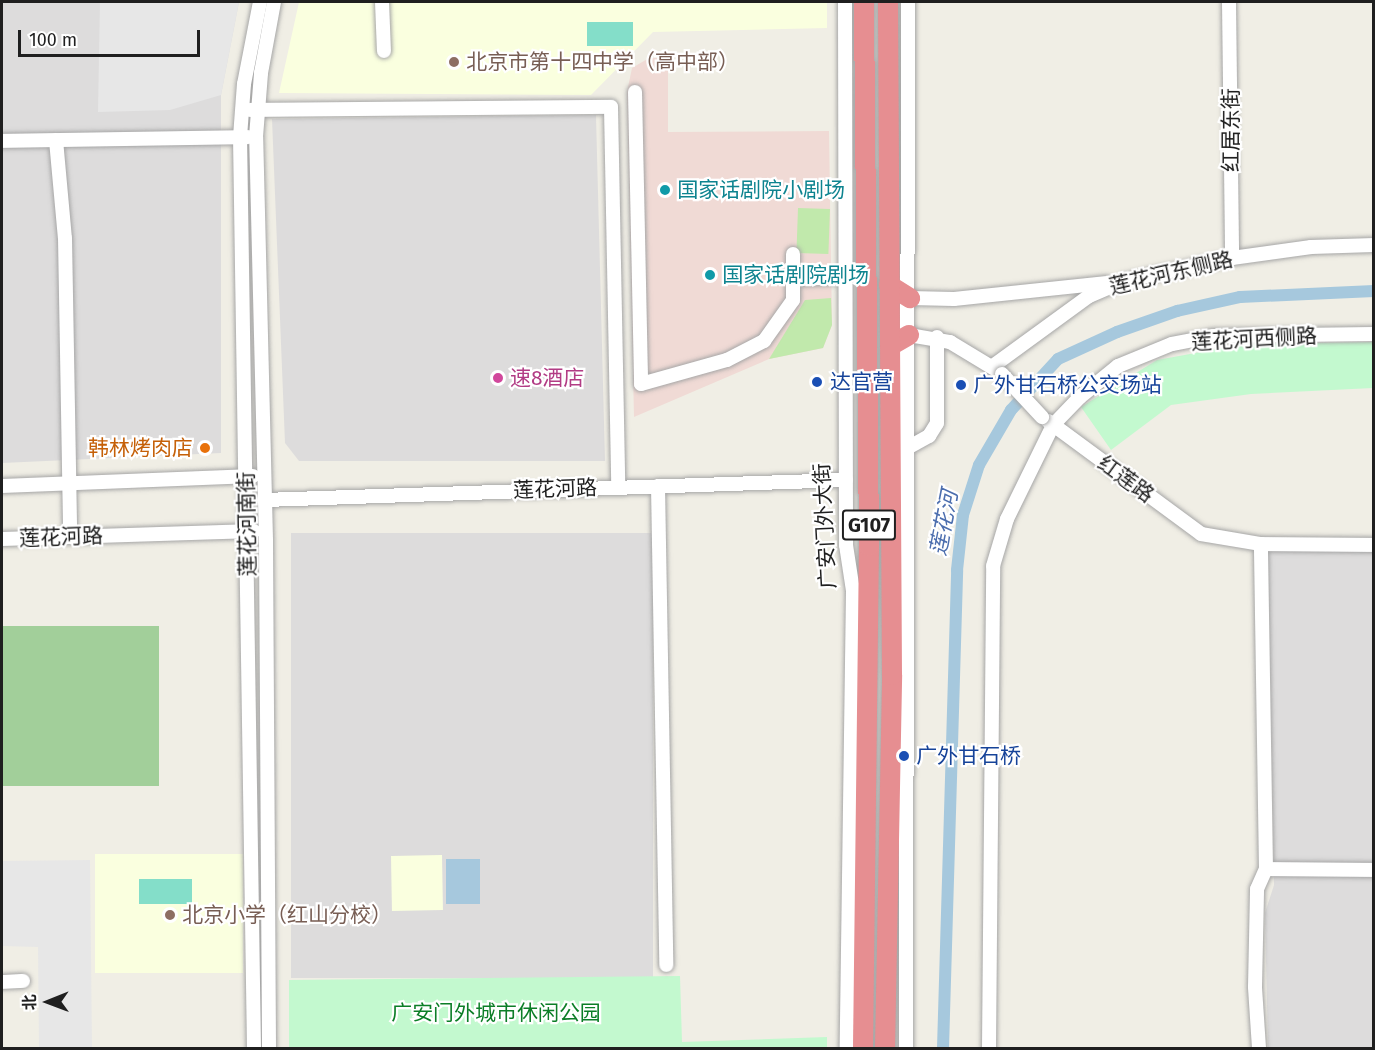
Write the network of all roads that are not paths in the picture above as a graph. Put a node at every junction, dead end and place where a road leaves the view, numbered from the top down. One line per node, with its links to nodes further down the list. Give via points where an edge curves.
1 (260, 2): 12 (street, 莲花河南街)
2 (274, 2): 11 (street, 莲花河南街)
3 (382, 2): 9 (street)
4 (845, 2): 21 (street, 广安门外大街)
5 (864, 2): 55 (highway, 广安门外大街 / G107, via 869,546)
6 (888, 2): 17 (highway, G107)
7 (908, 2): 17 (street)
8 (1229, 2): 20 (street, 红居东街)
9 (384, 51)
10 (635, 92): 22 (street, via 641,384 728,360 764,341 793,300)
11 (258, 110): 12 (street); 14 (street, 莲花河南街); 39 (street, via 610,107)
12 (242, 111): 13 (street, 莲花河南街)
13 (240, 137): 14 (street); 15 (street); 33 (street, 莲花河南街)
14 (256, 137): 34 (street, 莲花河南街)
15 (57, 140): 16 (street); 36 (street, via 67,284)
16 (2, 141)
17 (898, 141): 24 (highway, G107); 25 (street)
18 (1374, 245): 20 (street, 莲花河东侧路, via 1311,247)
19 (793, 254): 22 (street)
20 (1232, 258): 23 (street, 莲花河东侧路)
21 (845, 278): 22 (street); 35 (street, 广安门外大街)
22 (793, 279)
23 (1124, 281): 25 (street, via 954,299); 30 (street, 莲花河东侧路, via 1089,296)
24 (890, 285): 25 (highway); 29 (highway, G107)
25 (910, 298): 26 (street)
26 (909, 334): 28 (street, 红莲路); 29 (highway); 32 (street)
27 (1374, 334): 31 (street, 莲花河西侧路, via 1214,336 1173,344 1118,366)
28 (937, 338): 30 (street, 红莲路); 32 (street, via 937,423 929,436)
29 (890, 346): 32 (highway, G107)
30 (997, 370): 31 (street, 红莲路, bridge)
31 (1048, 421): 45 (street, 红莲路, via 1201,534); 58 (street, 莲花河西侧路, via 1007,519 993,566)
32 (899, 451): 56 (highway, G107); 57 (street)
33 (246, 476): 34 (street); 36 (street); 42 (street, 莲花河南街)
34 (264, 476): 40 (street, 莲花河南街)
35 (846, 480): 38 (street, 莲花河路); 54 (street, 广安门外大街, via 846,545 853,591)
36 (66, 484): 37 (street); 43 (street)
37 (2, 486)
38 (658, 486): 39 (street, 莲花河路); 49 (street)
39 (618, 487): 40 (street, 莲花河路)
40 (264, 500): 41 (street, 莲花河南街)
41 (265, 530): 42 (street, 莲花河路); 53 (street, 莲花河南街)
42 (247, 531): 43 (street, 莲花河路); 52 (street, 莲花河南街)
43 (70, 537): 44 (street, 莲花河路)
44 (2, 539)
45 (1261, 544): 46 (street, 红莲路); 47 (street)
46 (1374, 545)
47 (1266, 869): 48 (street); 59 (street, via 1257,889 1255,987)
48 (1374, 870)
49 (666, 965)
50 (23, 981): 51 (street)
51 (2, 982)
52 (254, 1048)
53 (269, 1048)
54 (847, 1048)
55 (863, 1048)
56 (885, 1048)
57 (906, 1048)
58 (989, 1048)
59 (1259, 1048)

